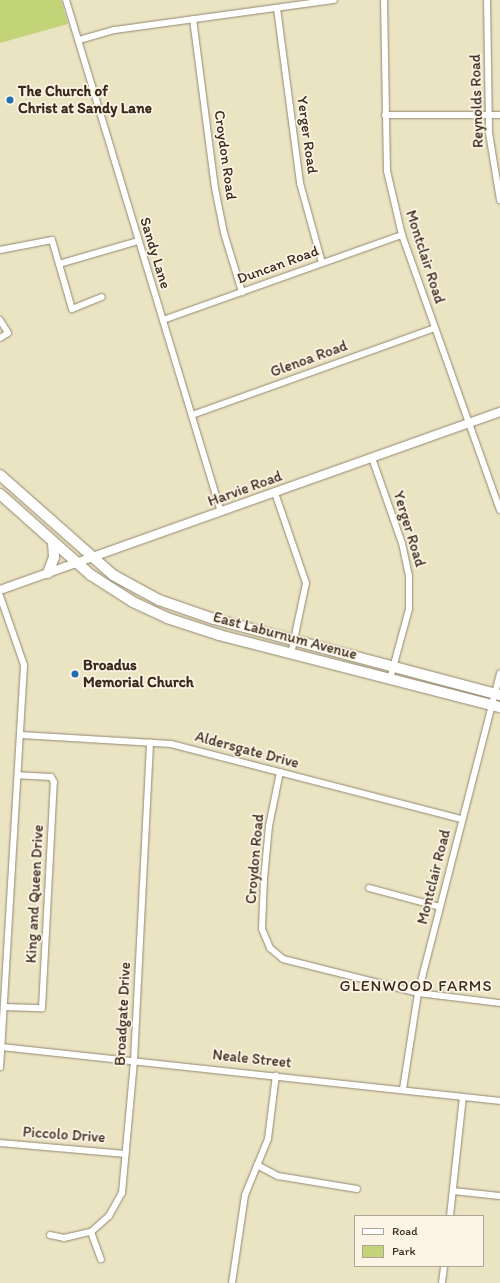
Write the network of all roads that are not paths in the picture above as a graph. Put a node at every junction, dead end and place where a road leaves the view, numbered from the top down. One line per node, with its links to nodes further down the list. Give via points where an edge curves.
1 (66, 0): 7 (street, Sandy Lane)
2 (334, 0): 5 (street)
3 (384, 0): 8 (street, Montclair Road)
4 (487, 0): 9 (street, Reynolds Road)
5 (277, 8): 6 (street); 15 (street, Yerger Road, via 300,183)
6 (193, 19): 7 (street, via 114,30); 17 (street, Croydon Road, via 224,233)
7 (79, 40): 13 (street, Sandy Lane)
8 (385, 115): 9 (street); 12 (street, Montclair Road, via 386,171)
9 (488, 115): 10 (street); 11 (street, Reynolds Road)
10 (500, 115)
11 (500, 200)
12 (402, 235): 15 (street, Duncan Road); 21 (street, Montclair Road)
13 (138, 241): 16 (street); 20 (street, Sandy Lane)
14 (0, 250): 16 (street, via 52,240)
15 (322, 263): 17 (street, Duncan Road)
16 (59, 264): 18 (street, via 72,308)
17 (242, 292): 20 (street, Duncan Road)
18 (102, 296)
19 (0, 320): 22 (street, via 8,333)
20 (163, 320): 24 (street, Sandy Lane)
21 (435, 328): 24 (street, Glenoa Road); 25 (street, Montclair Road)
22 (0, 338)
23 (500, 412): 25 (street, Harvie Road)
24 (192, 415): 31 (street, Sandy Lane)
25 (469, 422): 26 (street, Harvie Road); 30 (street, Montclair Road)
26 (372, 458): 28 (street, Harvie Road); 40 (street, Yerger Road, via 402,543 410,576 409,609)
27 (0, 475): 33 (main road, East Laburnum Avenue)
28 (275, 493): 31 (street, Harvie Road); 38 (street, via 306,583)
29 (0, 494): 32 (main road, East Laburnum Avenue)
30 (500, 510)
31 (221, 512): 33 (street, Harvie Road)
32 (54, 542): 34 (main road, East Laburnum Avenue); 35 (main road, via 54,561)
33 (91, 557): 34 (street, Harvie Road); 38 (main road, East Laburnum Avenue, via 113,575 159,600 214,619)
34 (77, 562): 35 (street, Harvie Road); 39 (main road, East Laburnum Avenue, via 113,590 167,618)
35 (48, 573): 36 (street, Harvie Road)
36 (0, 590)
37 (0, 596): 45 (street, via 24,665)
38 (295, 641): 39 (street); 40 (main road, East Laburnum Avenue)
39 (292, 654): 42 (main road, East Laburnum Avenue)
40 (394, 667): 42 (street, Yerger Road); 43 (main road, East Laburnum Avenue)
41 (500, 673): 43 (street, Montclair Road)
42 (390, 680): 44 (main road, East Laburnum Avenue)
43 (497, 694): 44 (street, Montclair Road)
44 (495, 706): 49 (street, Montclair Road)
45 (21, 735): 46 (street, Aldersgate Drive); 48 (street)
46 (150, 742): 47 (street, Aldersgate Drive, via 184,747); 56 (street, Broadgate Drive)
47 (280, 772): 49 (street, Aldersgate Drive); 52 (street, Croydon Road, via 269,826 265,871 262,929 270,948 283,959)
48 (18, 776): 54 (street); 54 (street, King and Queen Drive, via 51,777 54,782 42,1000 39,1010)
49 (462, 819): 51 (street, Montclair Road)
50 (369, 888): 51 (street)
51 (440, 907): 52 (street, Montclair Road)
52 (418, 993): 53 (street); 59 (street, Montclair Road)
53 (500, 1003)
54 (4, 1007): 55 (street)
55 (2, 1047): 56 (street, Neale Street); 57 (street)
56 (134, 1060): 58 (street, Neale Street); 63 (street, Broadgate Drive)
57 (0, 1067)
58 (276, 1074): 59 (street, Neale Street); 64 (street, via 268,1139)
59 (403, 1089): 60 (street, Neale Street)
60 (463, 1097): 61 (street, Neale Street); 66 (street)
61 (500, 1101)
62 (0, 1143): 63 (street, Piccolo Drive)
63 (126, 1154): 69 (street, Broadgate Drive, via 118,1204)
64 (257, 1165): 65 (street, via 278,1176); 73 (street, via 244,1195)
65 (357, 1189)
66 (453, 1191): 67 (street); 68 (street)
67 (500, 1196)
68 (450, 1215)
69 (91, 1232): 70 (street, via 64,1238); 71 (street)
70 (50, 1235)
71 (101, 1259)
72 (444, 1267): 74 (street)
73 (232, 1283)
74 (442, 1283)

